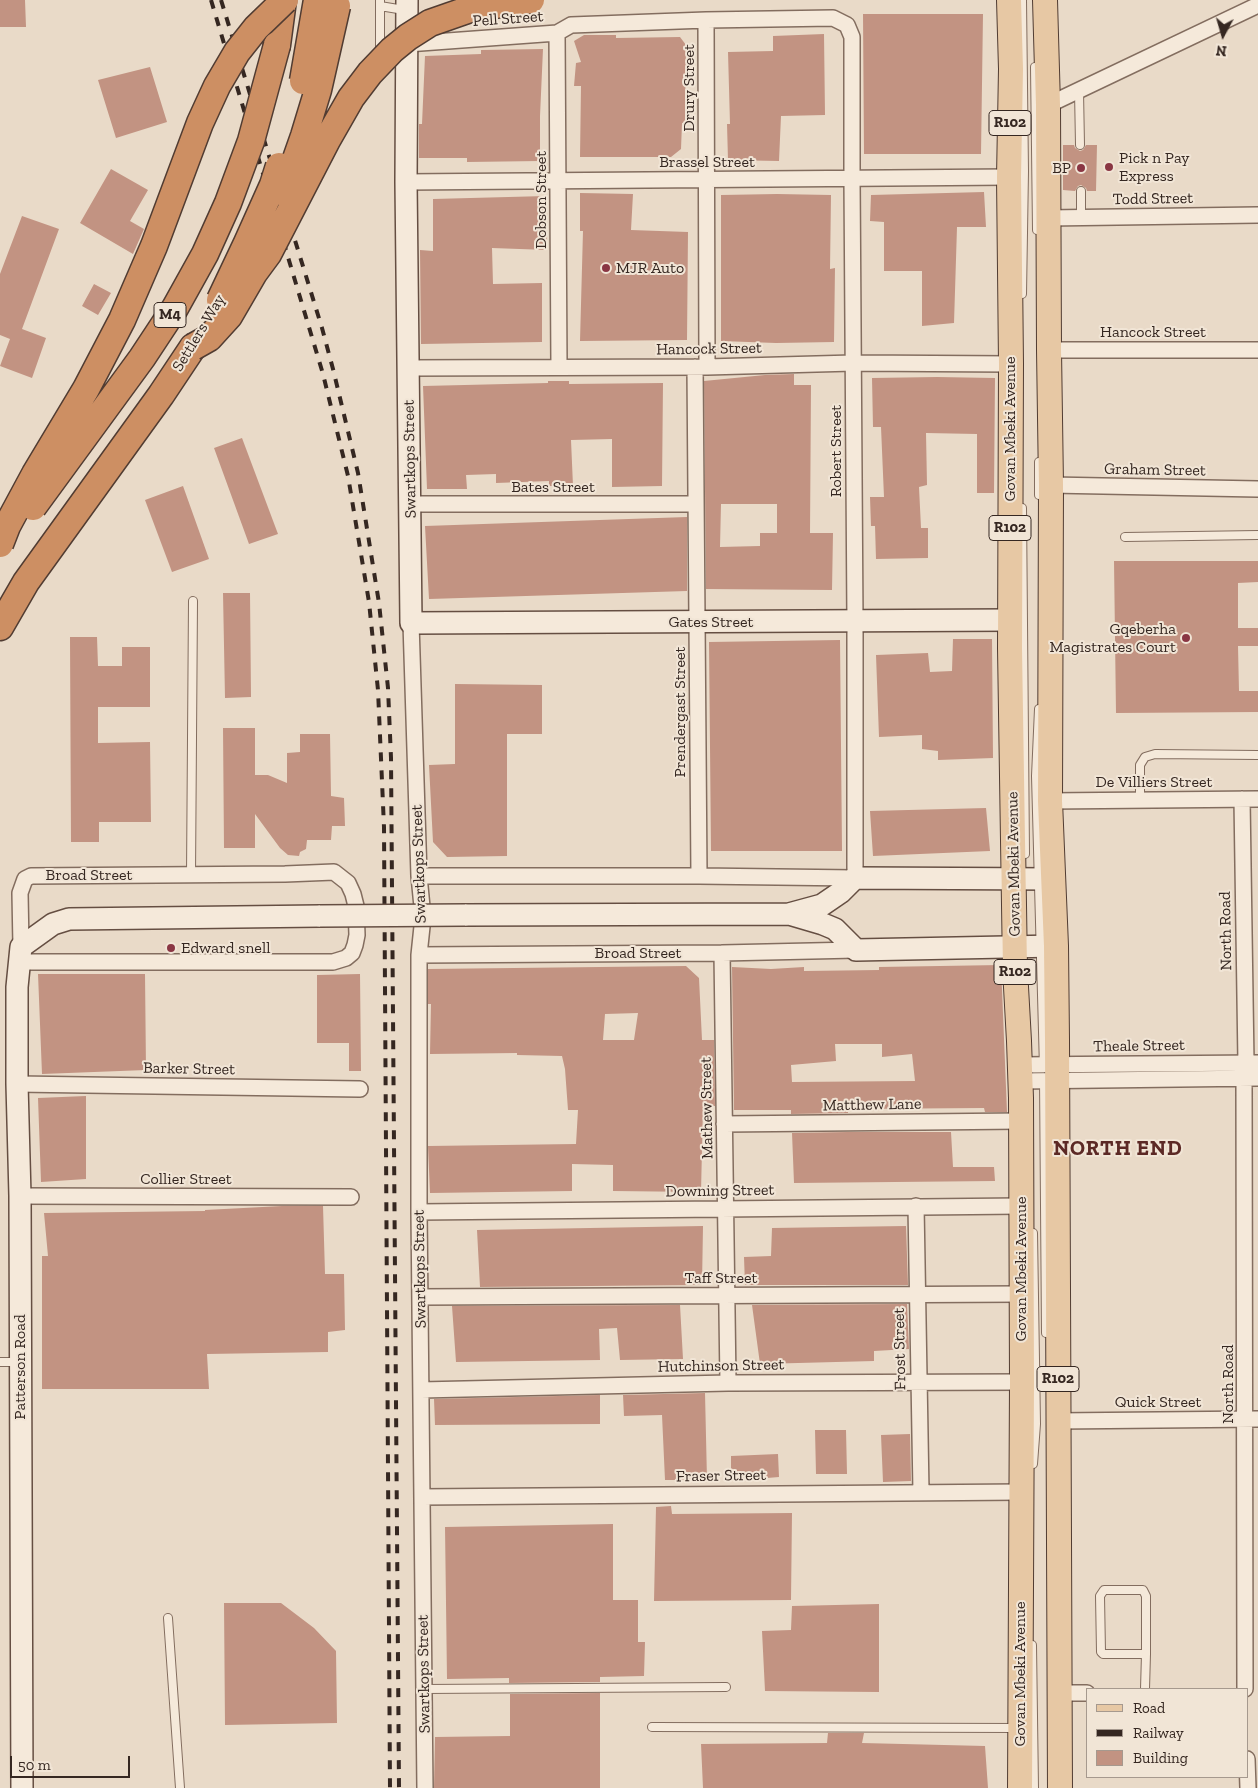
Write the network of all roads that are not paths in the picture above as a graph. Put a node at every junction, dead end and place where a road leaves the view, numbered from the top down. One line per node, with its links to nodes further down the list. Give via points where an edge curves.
1 (274, 0): 15 (highway, bridge)
2 (284, 0): 15 (highway, Settlers Way / M4); 48 (highway, bridge, via 237,52 217,86 122,320)
3 (531, 0): 30 (highway, bridge, via 473,8 450,16 423,28 392,50 351,98 268,254)
4 (1010, 0): 21 (main road, Govan Mbeki Avenue / R102)
5 (1022, 0): 31 (lane)
6 (1045, 0): 19 (main road, Govan Mbeki Avenue / R102)
7 (331, 2): 30 (highway, bridge, via 318,90 287,187); 32 (highway, Settlers Way / M4, bridge, via 309,53 290,133 273,184 231,279)
8 (380, 3): 9 (lane); 17 (lane)
9 (406, 5): 14 (street, Swartkops Street)
10 (1258, 5): 18 (street)
11 (706, 20): 12 (street, Pell Street, via 833,18); 13 (street, Pell Street, via 571,25); 23 (street, Drury Street)
12 (847, 25): 22 (street, Robert Street, via 852,37)
13 (557, 33): 14 (street, Pell Street); 24 (street, Dobson Street)
14 (407, 44): 25 (street, Swartkops Street)
15 (277, 45): 49 (highway, Settlers Way / M4, bridge, via 251,141 205,254 142,358)
16 (1035, 62): 29 (lane)
17 (379, 74)
18 (1079, 91): 19 (street); 20 (lane)
19 (1048, 105): 29 (main road, Govan Mbeki Avenue / R102)
20 (1080, 145)
21 (1009, 177): 22 (street, Brassel Street); 36 (main road, Govan Mbeki Avenue / R102)
22 (852, 179): 23 (street, Brassel Street); 35 (street, Robert Street)
23 (707, 180): 24 (street, Brassel Street); 37 (street, Drury Street)
24 (558, 181): 25 (street, Brassel Street); 39 (street, Dobson Street)
25 (406, 182): 38 (street, Swartkops Street)
26 (1081, 191): 28 (lane)
27 (1258, 215): 28 (street, Todd Street)
28 (1081, 217): 29 (street, Todd Street)
29 (1043, 228): 33 (main road, Govan Mbeki Avenue / R102)
30 (254, 273): 32 (highway, bridge, via 229,316 209,338)
31 (1022, 303)
32 (193, 347): 55 (highway, Settlers Way / M4, via 26,582)
33 (1049, 350): 34 (street, Hancock Street); 42 (main road, Govan Mbeki Avenue / R102)
34 (1258, 350)
35 (853, 363): 36 (street, Hancock Street); 37 (street, Hancock Street); 52 (street, Robert Street)
36 (1011, 364): 51 (main road, Govan Mbeki Avenue / R102)
37 (701, 367): 39 (street, Hancock Street); 45 (street, Prendergast Street)
38 (408, 368): 39 (street, Hancock Street); 44 (street, Swartkops Street)
39 (559, 368)
40 (1039, 453): 42 (lane)
41 (1258, 489): 42 (street, Graham Street)
42 (1045, 494): 61 (main road, Govan Mbeki Avenue / R102)
43 (1022, 502): 66 (lane)
44 (410, 504): 45 (street, Bates Street); 54 (street, Swartkops Street)
45 (696, 504): 53 (street, Prendergast Street)
46 (1258, 535): 47 (lane)
47 (1125, 537)
48 (0, 544)
49 (0, 552)
50 (193, 601): 62 (lane)
51 (1011, 620): 52 (street, Gates Street); 66 (main road, Govan Mbeki Avenue / R102)
52 (855, 621): 53 (street, Gates Street); 65 (street, Robert Street)
53 (697, 622): 54 (street, Gates Street); 64 (street, Prendergast Street)
54 (411, 624): 63 (street, Swartkops Street)
55 (0, 627)
56 (1039, 697): 66 (lane)
57 (1258, 755): 60 (lane, via 1156,754 1145,757 1140,765)
58 (1242, 799): 59 (street, De Villiers Street); 60 (street, De Villiers Street); 73 (street, North Road)
59 (1258, 799)
60 (1140, 800): 61 (street, De Villiers Street)
61 (1050, 801): 66 (main road, Govan Mbeki Avenue / R102)
62 (191, 875): 71 (street, Broad Street, via 31,876 26,879 20,893); 71 (street, Broad Street, via 334,872 348,883 353,894 357,935 352,953 333,962)
63 (419, 876): 64 (street); 72 (street, Swartkops Street, via 423,916)
64 (698, 876): 65 (street)
65 (854, 878): 66 (street); 67 (street, via 822,905)
66 (1029, 878): 68 (main road, Govan Mbeki Avenue / R102); 68 (main road, Govan Mbeki Avenue / R102)
67 (789, 914): 69 (street, via 835,929); 71 (street, bridge, via 68,919 53,924)
68 (1031, 946): 69 (street, Broad Street); 74 (main road, Govan Mbeki Avenue / R102); 74 (main road, Govan Mbeki Avenue / R102)
69 (856, 950): 70 (street, Broad Street)
70 (722, 953): 72 (street, Broad Street); 79 (street, Mathew Street)
71 (20, 954): 76 (street, Patterson Road)
72 (419, 955): 85 (street, Swartkops Street)
73 (1252, 1063): 74 (street, Theale Street)
74 (1037, 1073): 75 (street, Theale Street); 78 (main road, Govan Mbeki Avenue / R102); 91 (lane); 98 (main road, Govan Mbeki Avenue / R102)
75 (1251, 1078): 97 (street, North Road)
76 (17, 1084): 77 (street, Barker Street); 80 (street, Patterson Road)
77 (360, 1088)
78 (1021, 1121): 79 (street, Matthew Lane); 83 (main road, Govan Mbeki Avenue / R102)
79 (724, 1124): 84 (street, Mathew Street)
80 (20, 1196): 81 (street, Collier Street); 92 (street, Patterson Road)
81 (352, 1197)
82 (916, 1206): 83 (street, Downing Street); 84 (street, Downing Street); 88 (street, Frost Street)
83 (1021, 1206): 87 (main road, Govan Mbeki Avenue / R102)
84 (726, 1209): 85 (street, Downing Street); 89 (street, Mathew Street)
85 (419, 1212): 90 (street, Swartkops Street)
86 (1033, 1227): 99 (lane, via 1036,1424)
87 (1021, 1294): 88 (street, Taff Street); 94 (main road, Govan Mbeki Avenue / R102)
88 (917, 1295): 89 (street, Taff Street); 93 (street, Frost Street)
89 (727, 1296): 90 (street, Taff Street); 95 (street, Mathew Street)
90 (420, 1297): 96 (street, Swartkops Street)
91 (1046, 1338)
92 (10, 1362): 113 (street, Patterson Road)
93 (918, 1382): 94 (street, Hutchinson Street); 95 (street, Hutchinson Street); 100 (street, Frost Street)
94 (1022, 1382): 99 (main road, Govan Mbeki Avenue / R102)
95 (728, 1383): 96 (street, Hutchinson Street)
96 (421, 1390): 101 (street, Swartkops Street)
97 (1252, 1419): 98 (street, Quick Street); 107 (street, North Road)
98 (1058, 1420): 110 (main road, Govan Mbeki Avenue / R102)
99 (1026, 1482): 100 (street, Fraser Street); 112 (main road, Govan Mbeki Avenue / R102)
100 (920, 1492): 101 (street, Fraser Street)
101 (422, 1497): 108 (street, Swartkops Street)
102 (168, 1618): 114 (lane)
103 (1032, 1638): 117 (lane)
104 (1146, 1654): 104 (lane, via 1145,1592 1104,1590 1100,1596 1101,1652); 106 (lane)
105 (726, 1687): 108 (lane)
106 (1145, 1688)
107 (1246, 1688)
108 (424, 1689): 115 (street, Swartkops Street)
109 (1086, 1692): 110 (street)
110 (1060, 1693): 118 (main road, Govan Mbeki Avenue / R102)
111 (652, 1727): 112 (lane)
112 (1020, 1728): 116 (main road, Govan Mbeki Avenue / R102)
113 (22, 1788)
114 (180, 1788)
115 (425, 1788)
116 (1020, 1788)
117 (1034, 1788)
118 (1060, 1788)

